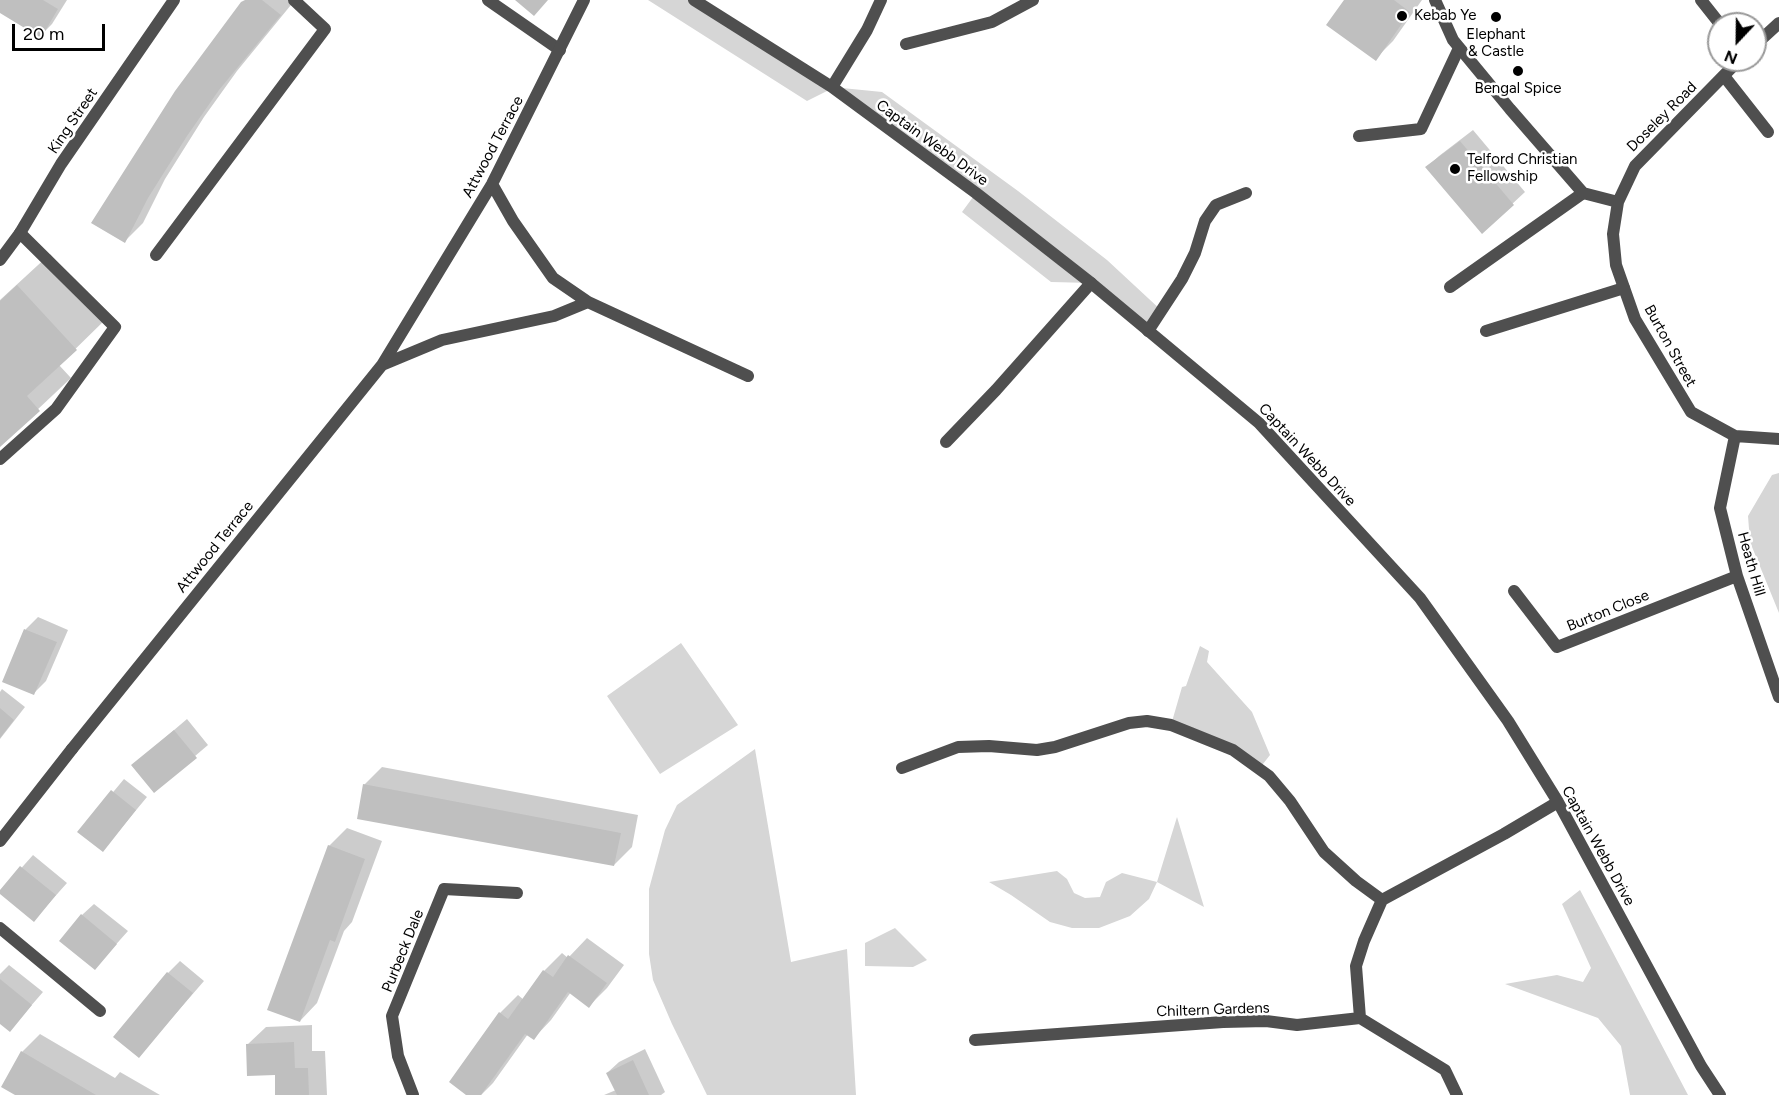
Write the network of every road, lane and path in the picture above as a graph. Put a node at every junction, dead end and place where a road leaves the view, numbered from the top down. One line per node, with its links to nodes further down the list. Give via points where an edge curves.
1 (174, 0): 25 (street, King Street, via 61,164)
2 (294, 0): 26 (street, via 325,29)
3 (488, 0): 15 (street)
4 (584, 0): 15 (street, Attwood Terrace)
5 (694, 0): 18 (street, Captain Webb Drive)
6 (881, 0): 18 (street)
7 (1033, 0): 13 (street, via 992,21)
8 (1435, 0): 14 (street)
9 (1701, 0): 10 (street)
10 (1710, 12)
11 (1779, 23): 12 (street)
12 (1767, 34)
13 (906, 44)
14 (1460, 48): 20 (street, via 1421,129); 23 (street)
15 (560, 50): 21 (street, Attwood Terrace)
16 (1728, 72): 17 (street, Doseley Road)
17 (1724, 76): 19 (street); 24 (street, Doseley Road, via 1635,166)
18 (832, 87): 28 (street, Captain Webb Drive)
19 (1768, 132)
20 (1359, 136)
21 (492, 184): 31 (street, via 553,278); 34 (street, Attwood Terrace)
22 (1246, 193): 32 (street, via 1216,206 1205,221 1182,279)
23 (1583, 193): 24 (street); 29 (street)
24 (1618, 202): 30 (street, Burton Street, via 1613,234 1616,265)
25 (20, 233): 27 (street, King Street); 39 (street, via 115,327 56,409)
26 (156, 255)
27 (0, 260)
28 (1091, 283): 32 (street, Captain Webb Drive); 38 (street)
29 (1450, 287)
30 (1624, 288): 33 (street); 36 (street, Burton Street, via 1635,319 1691,412)
31 (588, 302): 34 (street, Attwood Terrace, via 554,316 442,340); 35 (street)
32 (1148, 331): 44 (street, Captain Webb Drive, via 1259,423 1420,598 1508,721)
33 (1486, 331)
34 (382, 364): 45 (street, Attwood Terrace)
35 (748, 376)
36 (1735, 436): 37 (street); 40 (street, Heath Hill, via 1720,508)
37 (1779, 438)
38 (946, 442)
39 (0, 459)
40 (1737, 576): 41 (street, Burton Close, via 1557,647); 42 (street, Heath Hill)
41 (1514, 591)
42 (1779, 698)
43 (902, 768): 47 (street, via 958,747 1036,750 1129,723 1171,725 1233,750 1269,776 1324,852)
44 (1558, 802): 47 (street); 54 (street, Captain Webb Drive)
45 (0, 841)
46 (518, 893): 52 (street, Purbeck Dale, via 444,889 392,1016 398,1056)
47 (1382, 900): 50 (street, via 1356,966)
48 (0, 928): 49 (street)
49 (100, 1011)
50 (1360, 1018): 51 (street, Chiltern Gardens, via 1297,1025 1223,1022); 53 (street, via 1445,1070)
51 (975, 1040)
52 (413, 1095)
53 (1457, 1095)
54 (1720, 1095)

